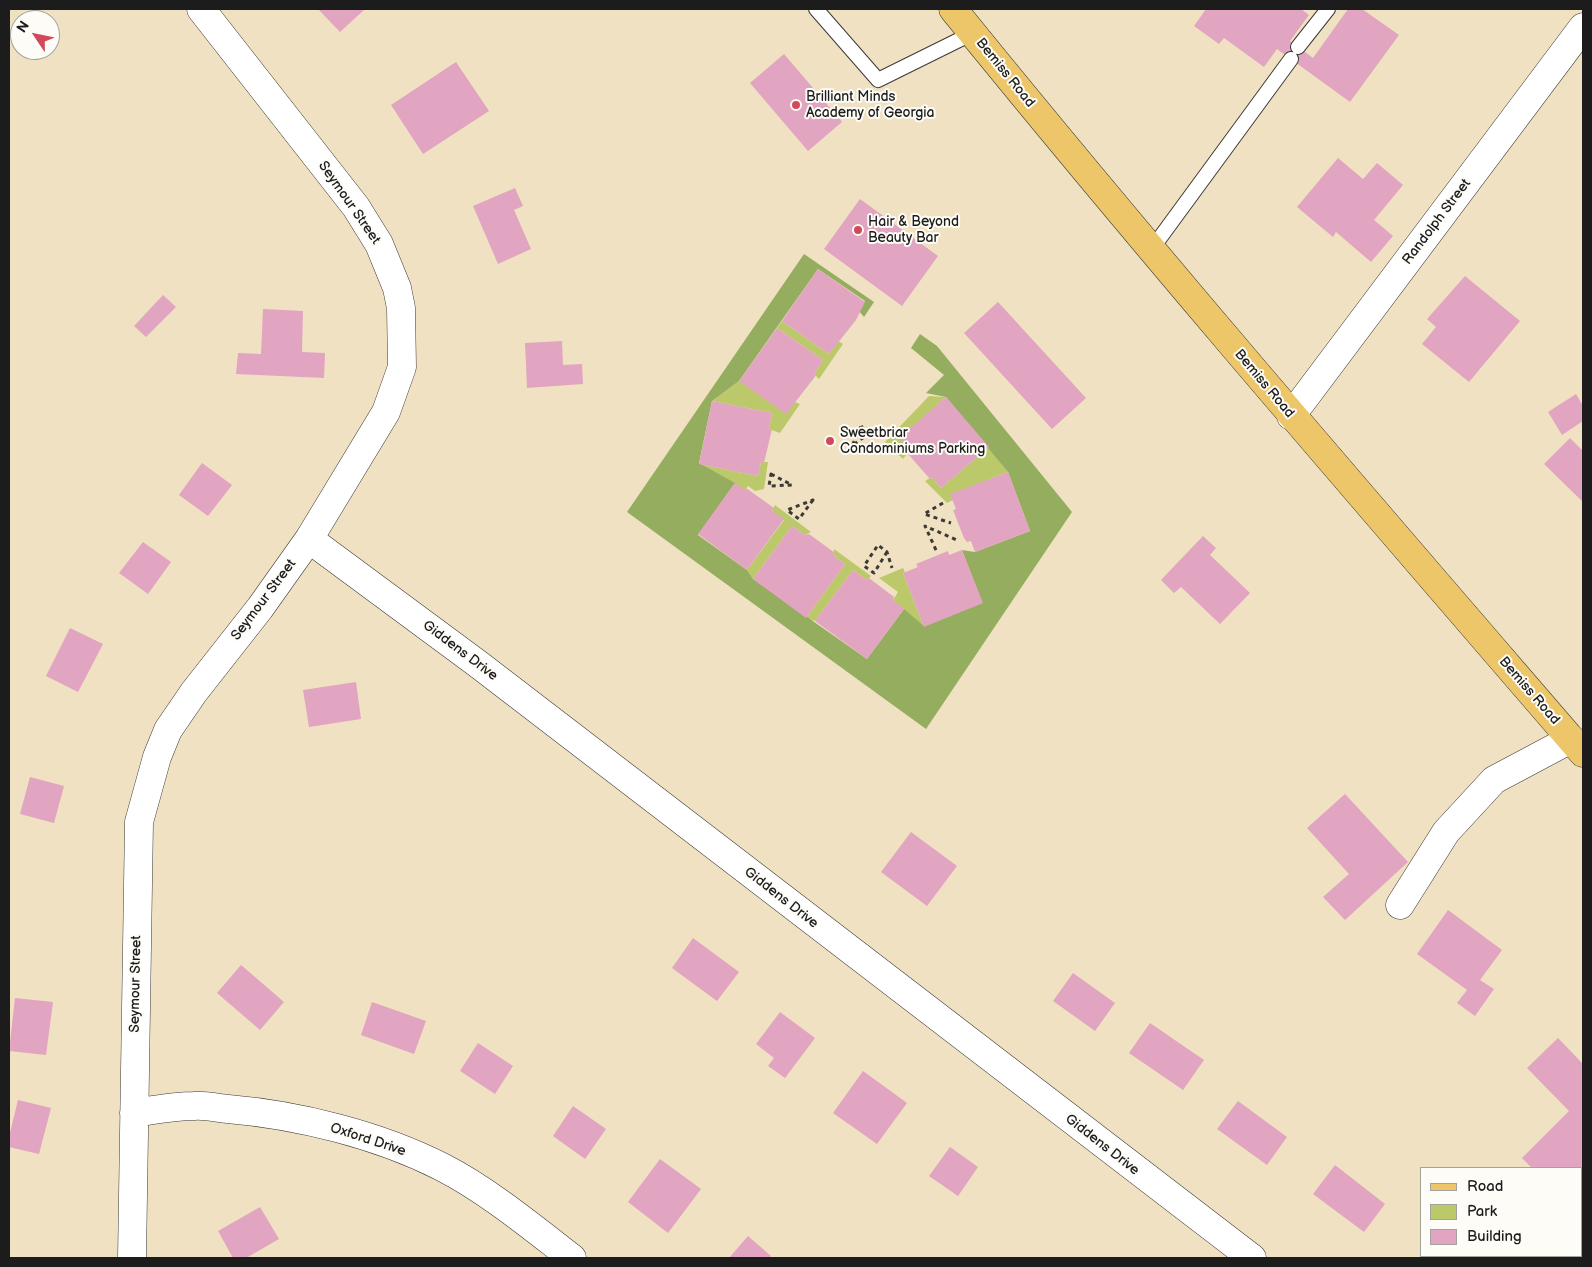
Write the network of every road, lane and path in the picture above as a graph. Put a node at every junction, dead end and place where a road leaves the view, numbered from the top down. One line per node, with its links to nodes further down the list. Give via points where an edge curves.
1 (201, 9): 14 (street, Seymour Street, via 356,208 379,244 402,308 402,367 386,412)
2 (816, 9): 6 (lane, via 878,80)
3 (953, 9): 6 (main road, Bemiss Road)
4 (1328, 9): 7 (lane)
5 (1583, 27): 8 (street, Randolph Street)
6 (973, 33): 7 (main road, Bemiss Road)
7 (1151, 250): 8 (main road, Bemiss Road)
8 (1291, 416): 19 (main road, Bemiss Road)
9 (852, 446): 9 (path, via 858,432 861,426 868,434)
10 (769, 486): 10 (path, via 771,474 792,485 784,485)
11 (943, 503): 13 (path, via 924,514)
12 (787, 510): 12 (path, via 796,507 813,500 799,519)
13 (951, 523)
14 (309, 539): 21 (street, Seymour Street, via 194,692 168,730 157,757 139,822); 24 (street, Giddens Drive, via 486,670)
15 (958, 541): 16 (path, via 925,526)
16 (936, 550)
17 (887, 552): 17 (path, via 878,544 864,566 874,573); 18 (path)
18 (892, 568)
19 (1577, 746): 20 (street, via 1494,780 1446,832)
20 (1400, 905)
21 (134, 1113): 22 (street, Seymour Street); 23 (street, Oxford Drive, via 195,1106 246,1110 341,1130 402,1150 443,1168 494,1200)
22 (132, 1258)
23 (572, 1258)
24 (1252, 1258)

